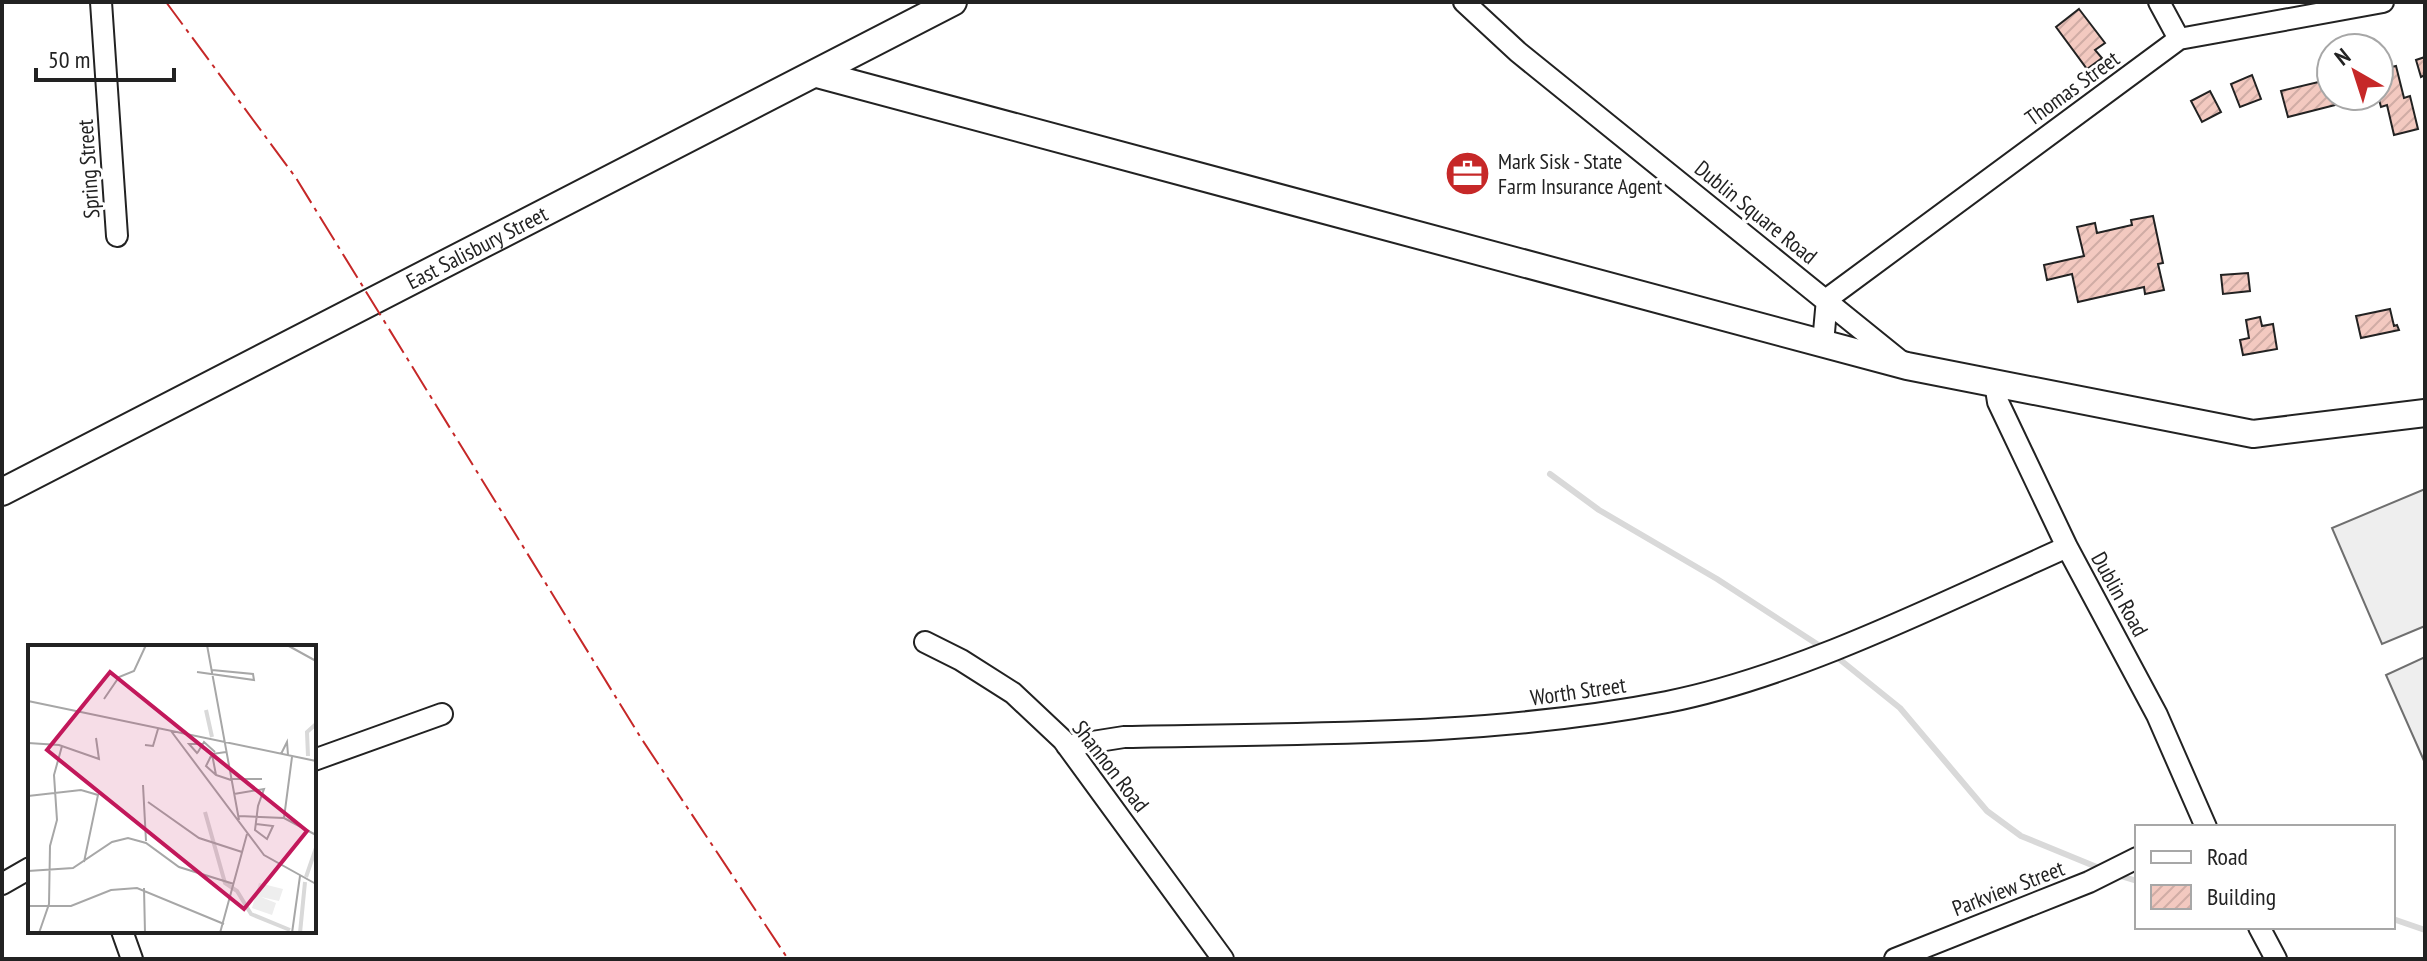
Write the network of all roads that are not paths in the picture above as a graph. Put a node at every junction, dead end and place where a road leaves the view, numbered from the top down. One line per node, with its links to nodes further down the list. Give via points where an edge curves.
1 (101, 2): 8 (street, Spring Street)
2 (953, 2): 7 (main road, East Salisbury Street)
3 (1464, 2): 9 (street, Dublin Square Road, via 1518,52)
4 (2159, 2): 6 (street)
5 (2383, 2): 6 (street, Thomas Street)
6 (2179, 39): 9 (street, Thomas Street)
7 (817, 74): 10 (main road); 14 (main road, East Salisbury Street)
8 (117, 236)
9 (1827, 299): 10 (street); 11 (street, Dublin Square Road)
10 (1823, 343): 11 (main road)
11 (1907, 366): 12 (main road)
12 (1995, 383): 13 (main road, via 2253,434); 15 (street, Dublin Road, via 1998,402)
13 (2425, 413)
14 (2, 492)
15 (2067, 547): 18 (street, Worth Street, via 1855,640 1668,702 1485,729 1124,737); 20 (street, Dublin Road, via 2157,715)
16 (925, 642): 18 (street, Shannon Road, via 1013,693)
17 (442, 714): 19 (street)
18 (1067, 746): 27 (street, Shannon Road)
19 (316, 759)
20 (2205, 825)
21 (2135, 859): 28 (street, Parkview Street)
22 (28, 869): 23 (street)
23 (2, 884)
24 (2260, 929): 29 (street)
25 (123, 933): 26 (street)
26 (132, 959)
27 (1223, 959)
28 (1895, 959)
29 (2276, 959)

